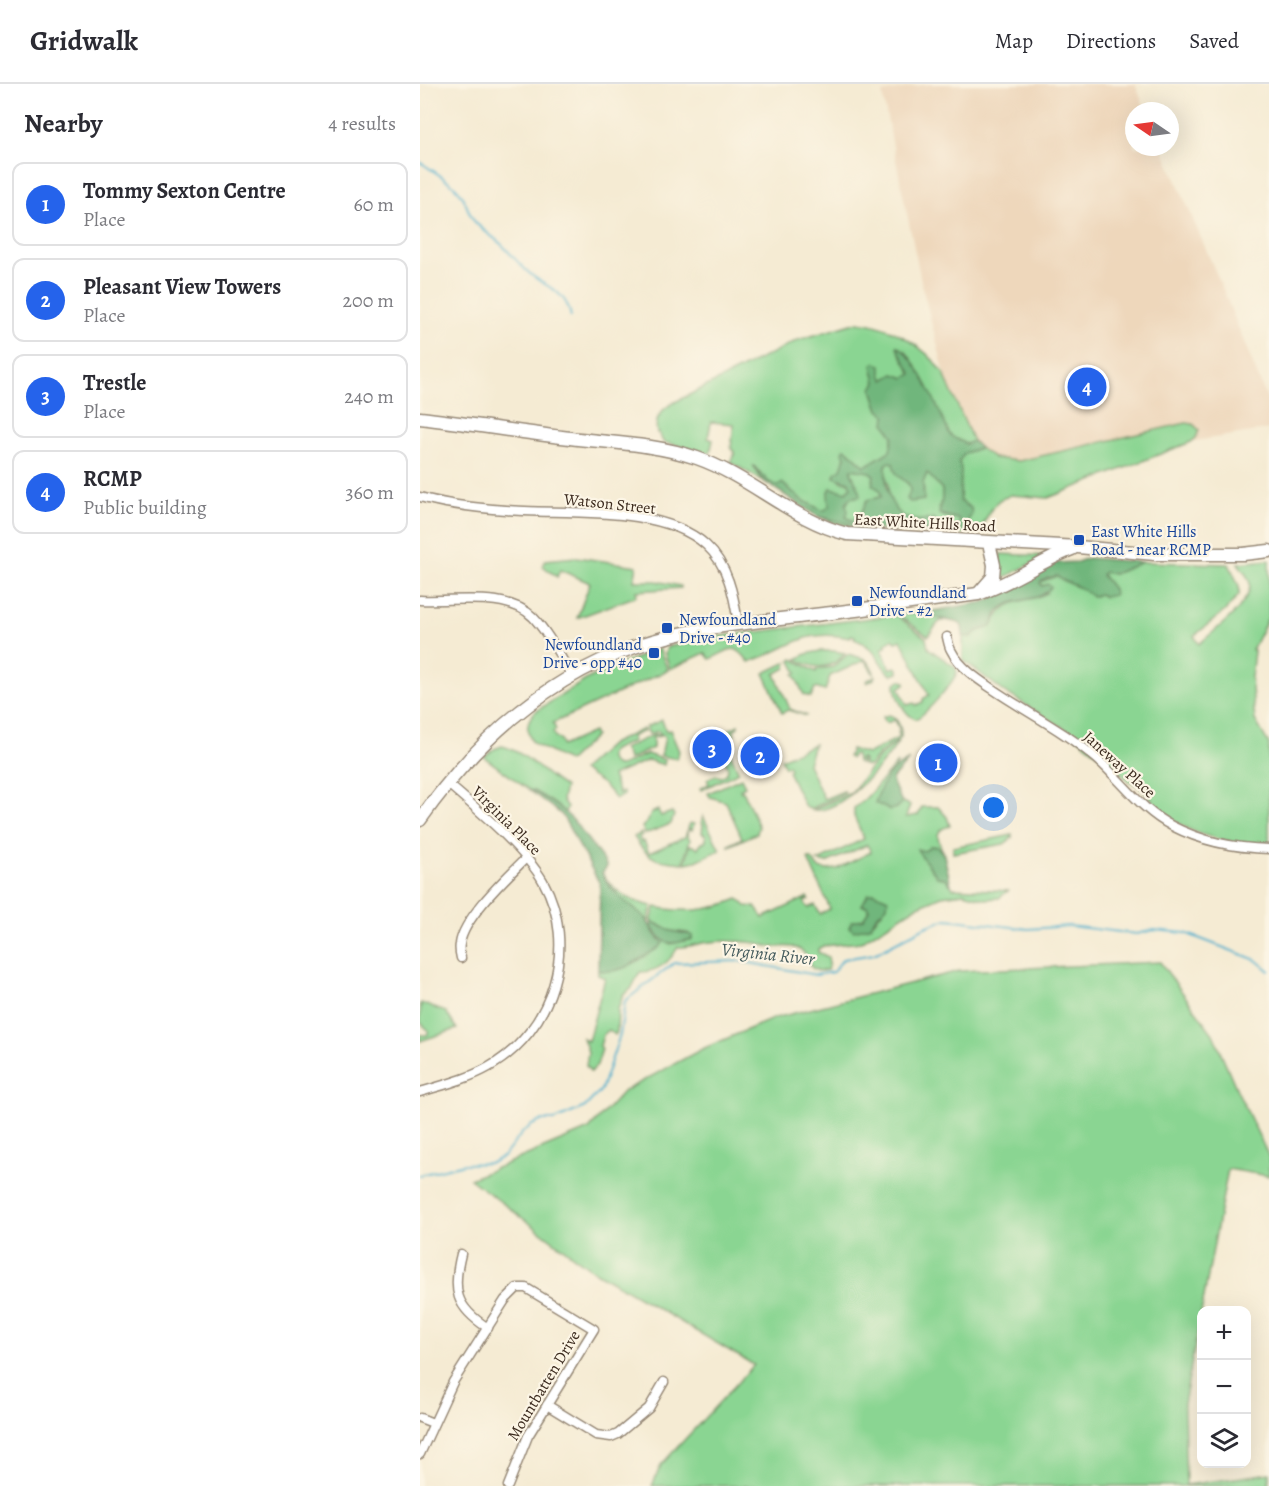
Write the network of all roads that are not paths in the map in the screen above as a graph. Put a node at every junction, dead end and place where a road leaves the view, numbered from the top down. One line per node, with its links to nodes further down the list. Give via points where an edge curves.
1 (420, 418): 3 (street, East White Hills Road, via 646,446 694,457 739,477 813,523 847,534)
2 (420, 497): 8 (street, Watson Street, via 506,510 607,514 674,527 691,534 719,560 734,596)
3 (989, 543): 4 (street, East White Hills Road); 6 (street, via 993,577)
4 (1078, 547): 5 (street, East White Hills Road, via 1155,554); 6 (street)
5 (1269, 551)
6 (978, 594): 8 (street)
7 (420, 600): 10 (street, via 493,600 516,605 546,633)
8 (738, 624): 10 (street, via 657,639)
9 (947, 637): 13 (street, Janeway Place, via 950,650 968,671 1085,749 1171,826 1204,840)
10 (572, 676): 11 (street, via 506,721)
11 (447, 783): 12 (street); 14 (street, Virginia Place)
12 (420, 820)
13 (1269, 849)
14 (526, 858): 15 (street, via 465,928); 16 (street, Virginia Place, via 551,898 560,936 558,969 544,1010 518,1045 490,1066)
15 (461, 958)
16 (420, 1092)
17 (461, 1254): 18 (street, via 455,1277 459,1299 472,1317)
18 (488, 1328): 20 (street, Mountbatten Drive, via 509,1294 522,1287 594,1329); 22 (street, Mountbatten Drive)
19 (664, 1382): 20 (street, via 649,1408 611,1437 597,1435)
20 (548, 1405): 24 (street, Mountbatten Drive, via 523,1445)
21 (420, 1418): 22 (street)
22 (433, 1423): 23 (street, Mountbatten Drive)
23 (420, 1454)
24 (508, 1486)

